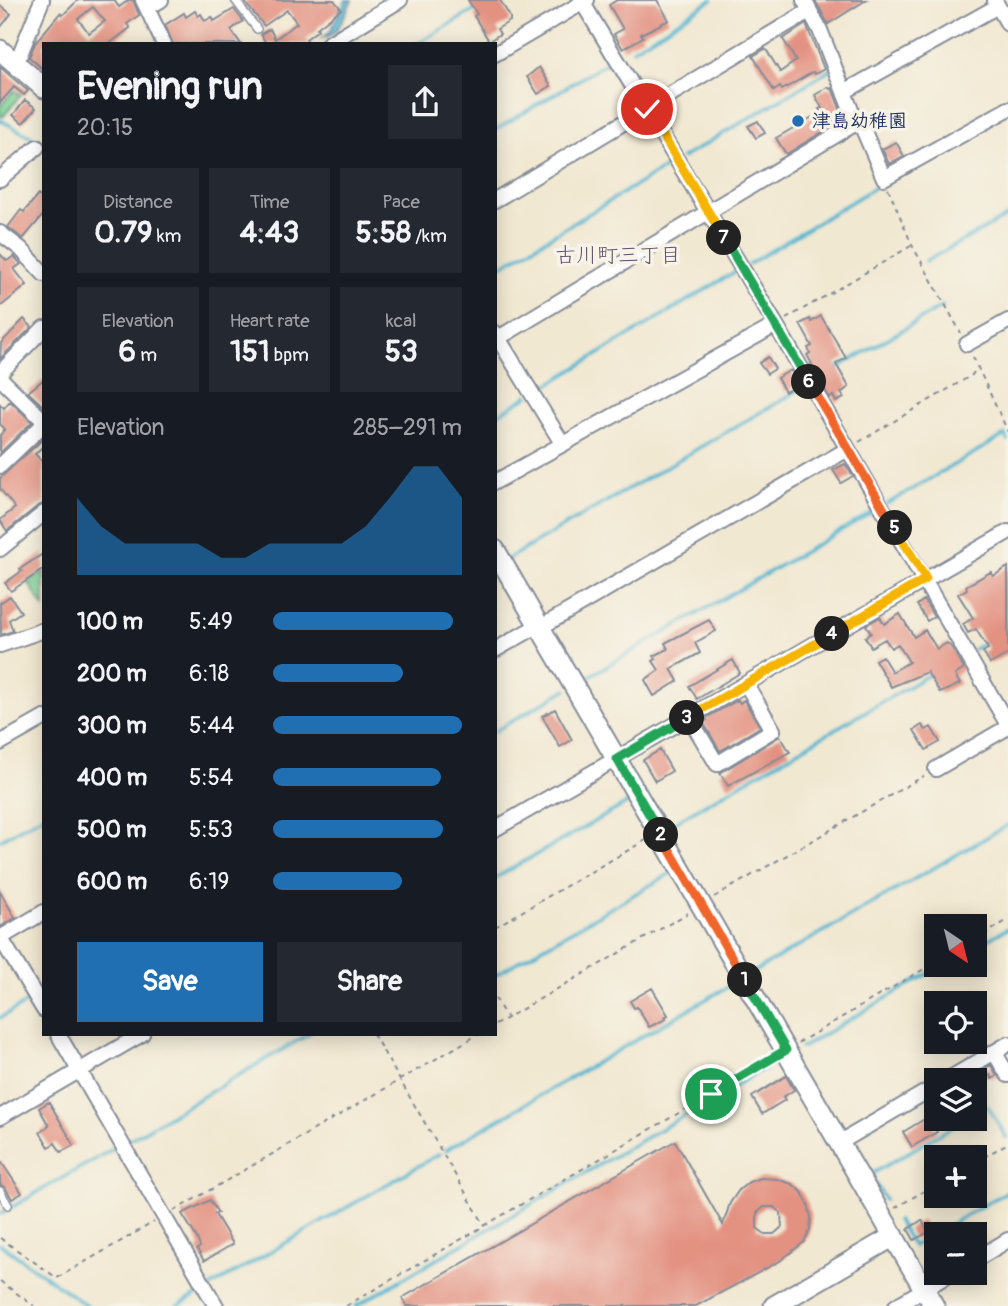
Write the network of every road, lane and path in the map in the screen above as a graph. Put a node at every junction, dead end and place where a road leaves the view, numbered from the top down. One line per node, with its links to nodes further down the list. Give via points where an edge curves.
1 (161, 0): 7 (street)
2 (235, 0): 10 (lane)
3 (400, 0): 12 (street)
4 (583, 1): 14 (street); 18 (street)
5 (36, 3): 15 (street)
6 (996, 3): 9 (street); 17 (street)
7 (145, 4): 11 (street)
8 (806, 6): 17 (street); 18 (street)
9 (1008, 24)
10 (257, 29)
11 (163, 42)
12 (331, 42)
13 (0, 50): 15 (street)
14 (497, 53)
15 (16, 64): 16 (street)
16 (42, 86)
17 (844, 92): 20 (street)
18 (647, 109): 24 (street); 25 (street)
19 (1008, 109): 22 (street)
20 (856, 123): 22 (street, via 863,129); 25 (street)
21 (37, 147): 23 (street)
22 (884, 178): 27 (path)
23 (0, 179)
24 (497, 199)
25 (709, 212): 30 (street); 32 (street)
26 (0, 233): 28 (street)
27 (912, 245): 30 (path); 34 (path)
28 (42, 272)
29 (1008, 321): 34 (street)
30 (776, 324): 39 (street); 40 (street)
31 (42, 331): 36 (street)
32 (497, 336)
33 (497, 339): 39 (street)
34 (967, 344): 35 (path)
35 (977, 366): 38 (path); 40 (path, via 972,375)
36 (2, 383): 37 (street)
37 (42, 418): 41 (street)
38 (1008, 432)
39 (562, 443): 42 (street)
40 (848, 449): 47 (street); 48 (street)
41 (0, 466)
42 (497, 481)
43 (42, 515): 45 (street)
44 (1008, 531): 47 (street)
45 (0, 549)
46 (497, 553): 48 (street)
47 (926, 579): 52 (street); 55 (street)
48 (540, 626): 51 (street); 57 (street)
49 (42, 631): 50 (street)
50 (0, 645)
51 (497, 649)
52 (746, 684): 53 (street); 53 (street, via 773,730 717,764)
53 (689, 717): 57 (street)
54 (42, 719): 56 (street)
55 (1008, 726): 58 (street)
56 (0, 743)
57 (617, 759): 59 (street); 60 (street)
58 (936, 769): 61 (path)
59 (497, 828)
60 (659, 832): 61 (street); 64 (path)
61 (701, 905): 70 (path); 77 (street)
62 (42, 913): 66 (street)
63 (1008, 920): 65 (path)
64 (497, 926)
65 (987, 933)
66 (0, 938): 69 (street)
67 (924, 969): 77 (path)
68 (497, 1001): 70 (path)
69 (42, 1007)
70 (507, 1018): 71 (path)
71 (497, 1024)
72 (59, 1036): 80 (street)
73 (139, 1036): 80 (street)
74 (374, 1036): 82 (path)
75 (476, 1036): 82 (path)
76 (1008, 1044): 78 (street)
77 (786, 1050): 85 (street); 93 (path)
78 (994, 1052): 79 (street); 81 (street)
79 (967, 1068)
80 (80, 1070): 84 (street); 92 (street)
81 (1008, 1076)
82 (400, 1080): 92 (path); 93 (path)
83 (924, 1093): 85 (street)
84 (0, 1117)
85 (839, 1143): 91 (street)
86 (1008, 1143): 87 (path)
87 (987, 1155)
88 (0, 1191): 90 (lane)
89 (924, 1191): 91 (path)
90 (8, 1205)
91 (882, 1215): 94 (street)
92 (164, 1217): 95 (path, via 57,1278); 102 (street)
93 (485, 1226): 103 (path)
94 (894, 1236): 100 (street); 104 (street)
95 (0, 1238)
96 (1008, 1240): 97 (street)
97 (987, 1253)
98 (0, 1281): 101 (path)
99 (941, 1285): 100 (street)
100 (929, 1298): 105 (street)
101 (34, 1306)
102 (216, 1306)
103 (346, 1306)
104 (774, 1306)
105 (896, 1306)

